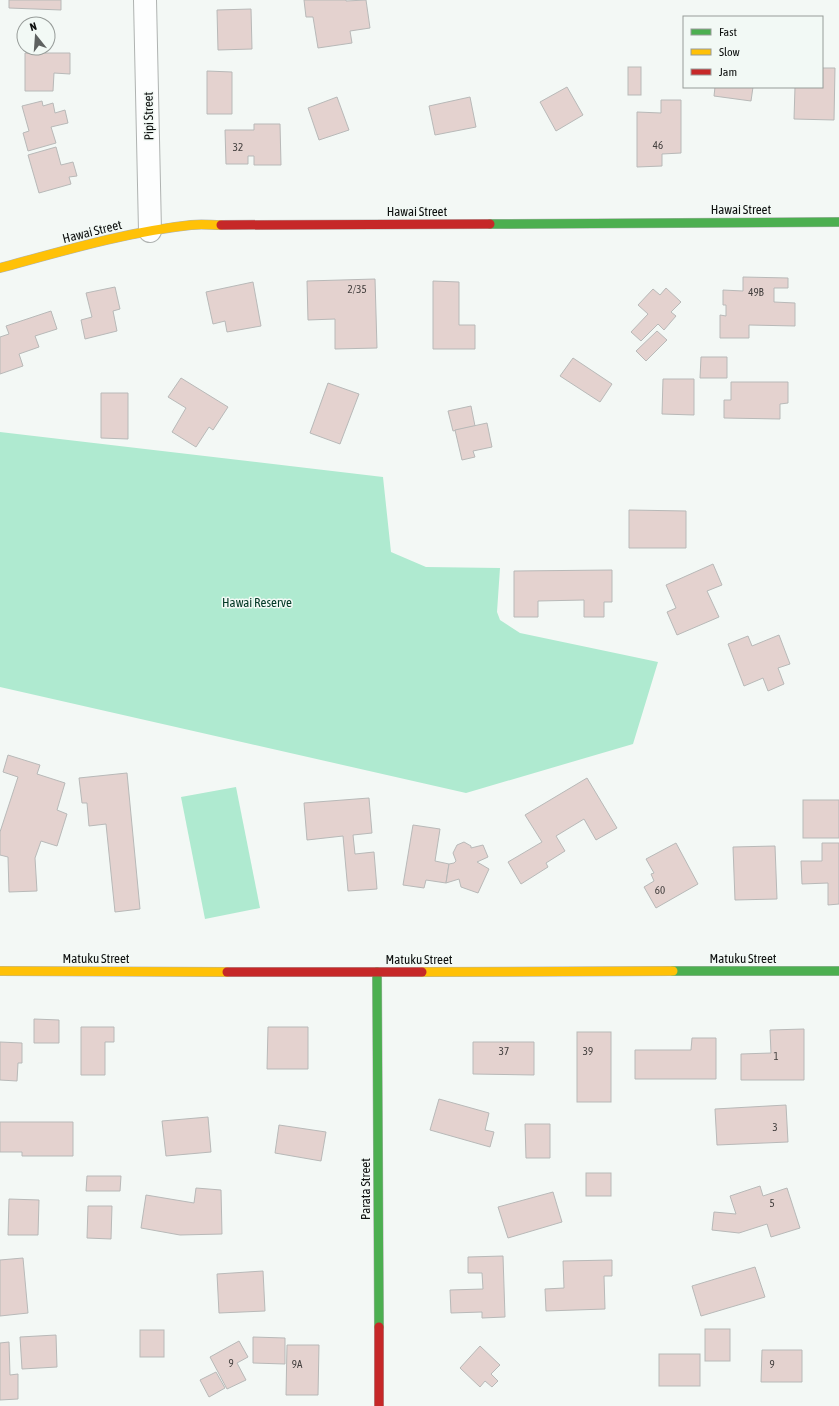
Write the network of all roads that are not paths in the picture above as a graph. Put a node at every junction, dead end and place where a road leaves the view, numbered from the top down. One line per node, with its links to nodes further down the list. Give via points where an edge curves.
1 (145, 0): 3 (street, Pipi Street)
2 (839, 222): 3 (street, Hawai Street, via 192,225)
3 (150, 232): 4 (street, Hawai Street, via 102,241)
4 (0, 268)
5 (839, 970): 7 (street, Matuku Street)
6 (0, 971): 7 (street, Matuku Street)
7 (376, 972): 8 (street, Parata Street)
8 (379, 1406)

